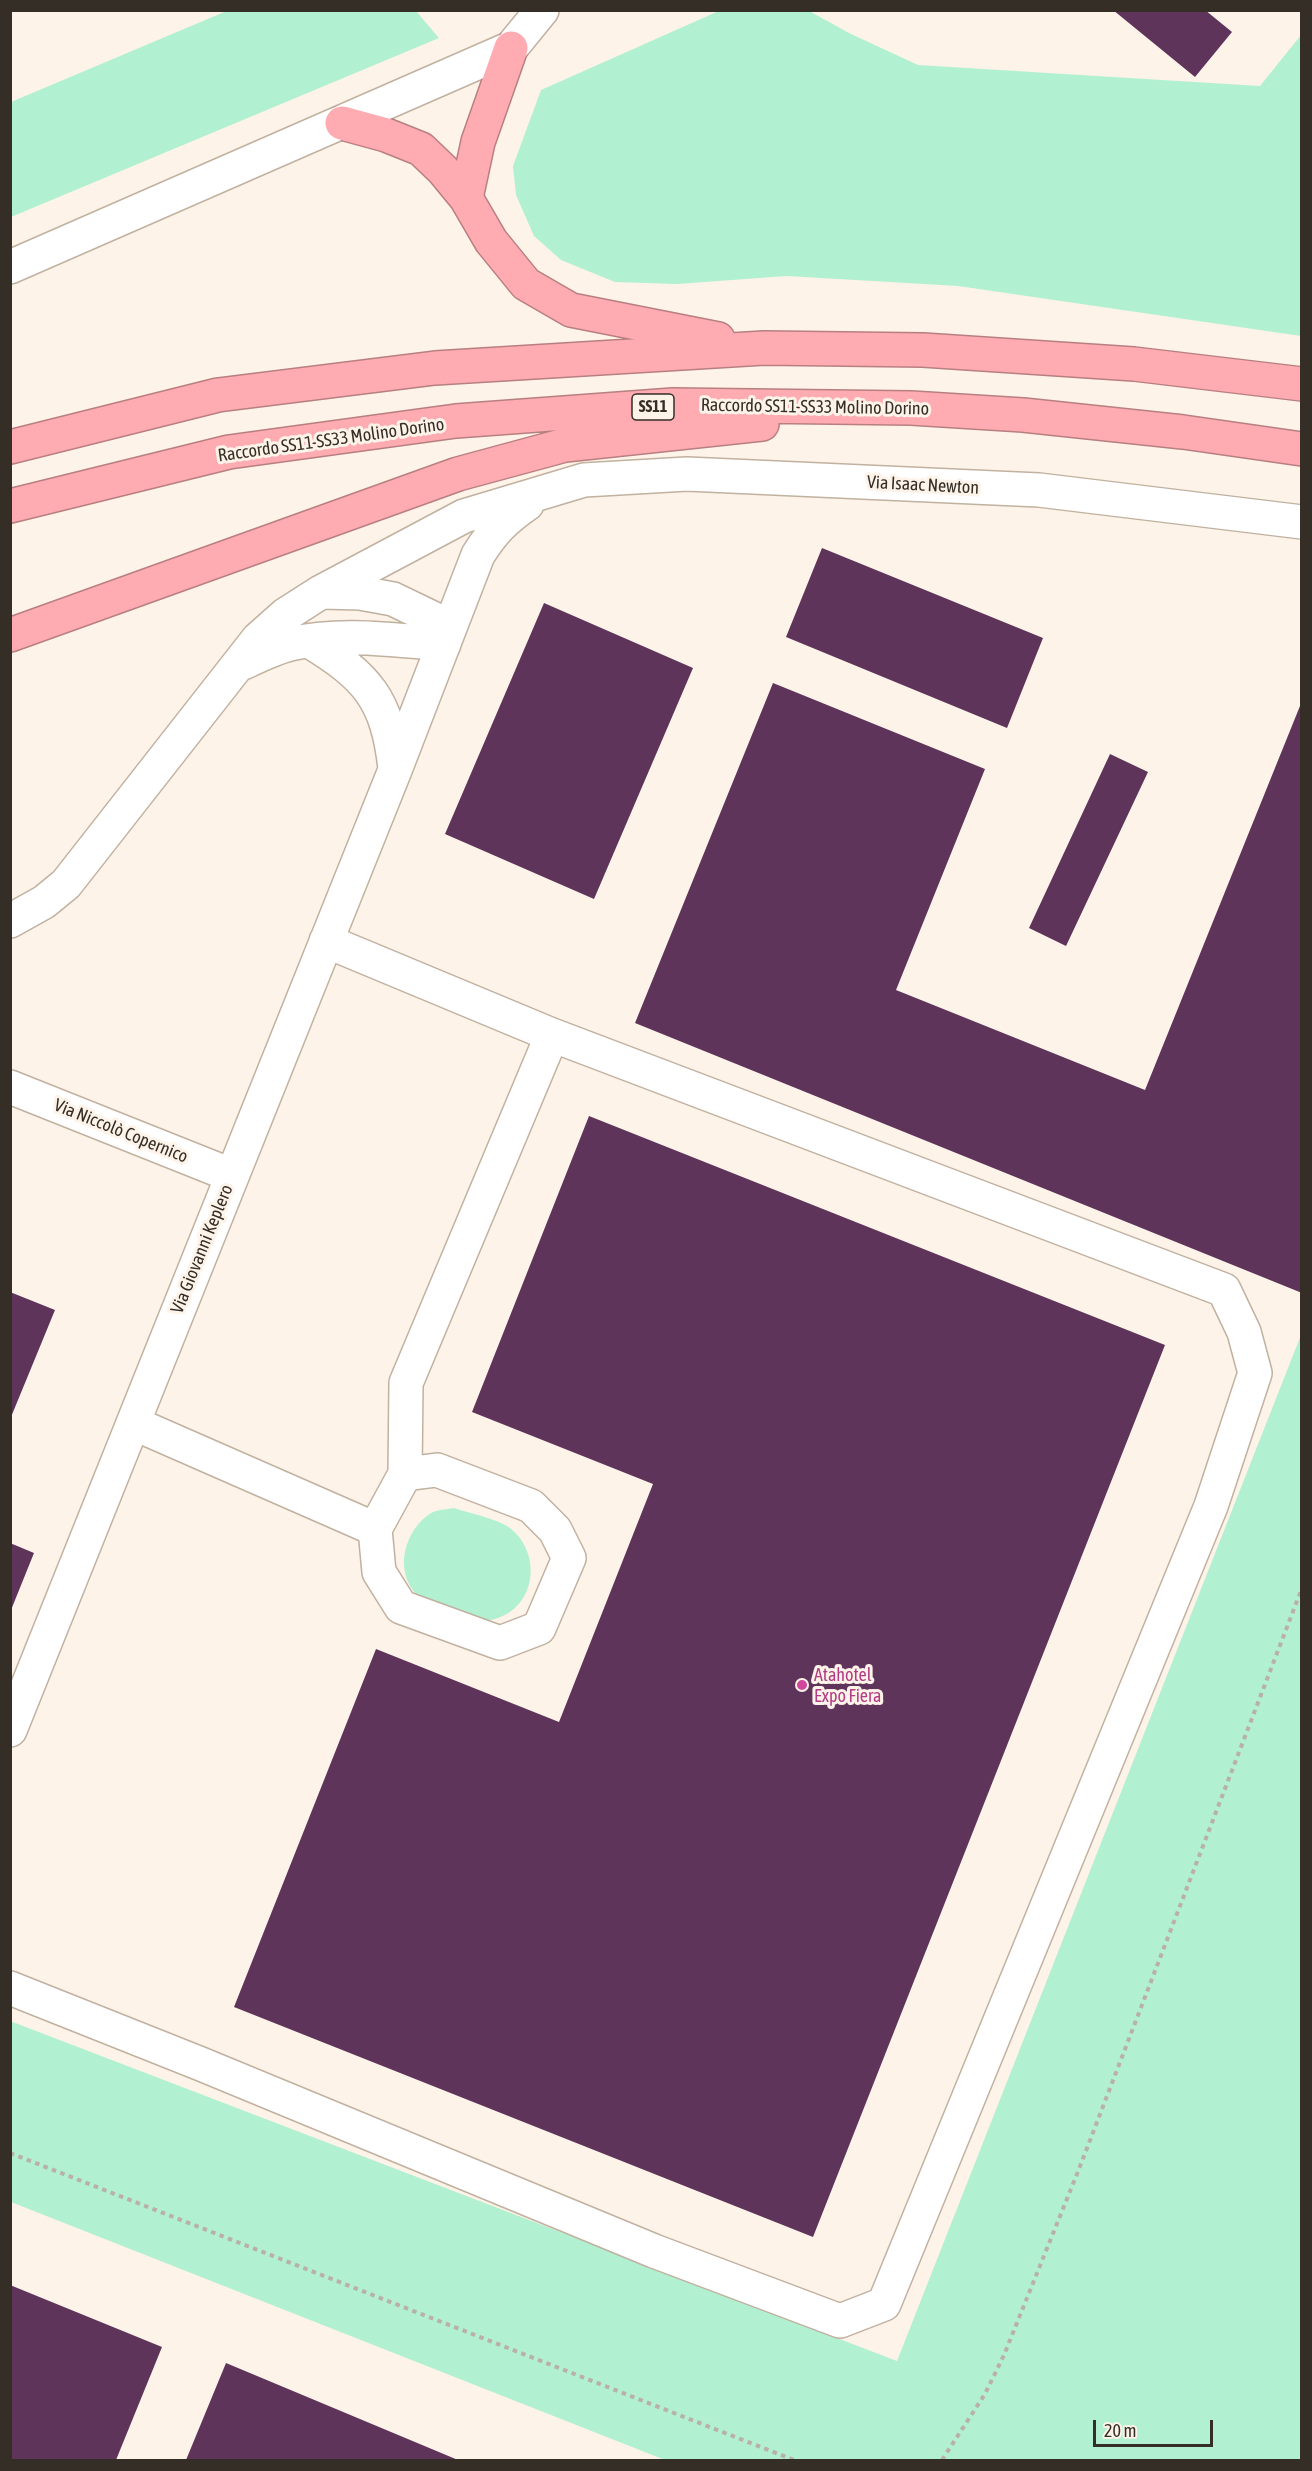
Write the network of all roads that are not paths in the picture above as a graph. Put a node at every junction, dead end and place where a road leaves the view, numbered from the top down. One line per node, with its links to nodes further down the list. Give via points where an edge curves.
1 (542, 10): 2 (street)
2 (511, 48): 3 (street); 4 (highway, via 478,142)
3 (342, 123): 4 (highway, via 421,149); 5 (street)
4 (466, 198): 6 (highway, via 491,241 526,284 572,310)
5 (10, 267)
6 (764, 348): 7 (highway, via 935,350 1134,364); 9 (highway, via 435,369 218,395)
7 (1302, 384)
8 (911, 408): 10 (highway, Raccordo SS11-SS33 Molino Dorino / SS11, via 1172,430); 12 (highway, Raccordo SS11-SS33 Molino Dorino / SS11, via 673,405 456,421 229,452); 15 (highway, via 565,446 458,474)
9 (10, 447)
10 (1302, 449)
11 (545, 492): 13 (street, Via Isaac Newton, via 584,480 699,474 1039,490); 14 (street, Via Isaac Newton, via 464,516); 16 (street, Via Giovanni Keplero, via 502,522 490,536 478,555)
12 (10, 506)
13 (1302, 522)
14 (321, 592): 16 (street, via 393,599); 18 (street, Via Isaac Newton, via 273,625)
15 (10, 635)
16 (447, 635): 17 (street); 19 (street, Via Giovanni Keplero)
17 (309, 641): 18 (street, via 269,651); 19 (street, via 338,659 374,696 384,714)
18 (236, 667): 20 (street, Via Isaac Newton, via 66,884)
19 (395, 770): 21 (street, Via Giovanni Keplero)
20 (10, 921)
21 (326, 941): 22 (street); 24 (street, Via Giovanni Keplero)
22 (552, 1035): 26 (street, via 406,1383); 29 (street, via 1224,1290 1244,1332 1255,1372 1211,1506 884,2304 840,2321 654,2251)
23 (10, 1087): 24 (street, Via Niccolò Copernico)
24 (231, 1175): 25 (street, Via Giovanni Keplero)
25 (133, 1423): 27 (street); 28 (street, Via Giovanni Keplero)
26 (405, 1474): 27 (street); 27 (street, via 437,1470 531,1506 555,1530 569,1558 539,1628 500,1643 401,1607 379,1572)
27 (375, 1529)
28 (10, 1730)
29 (10, 1988)

